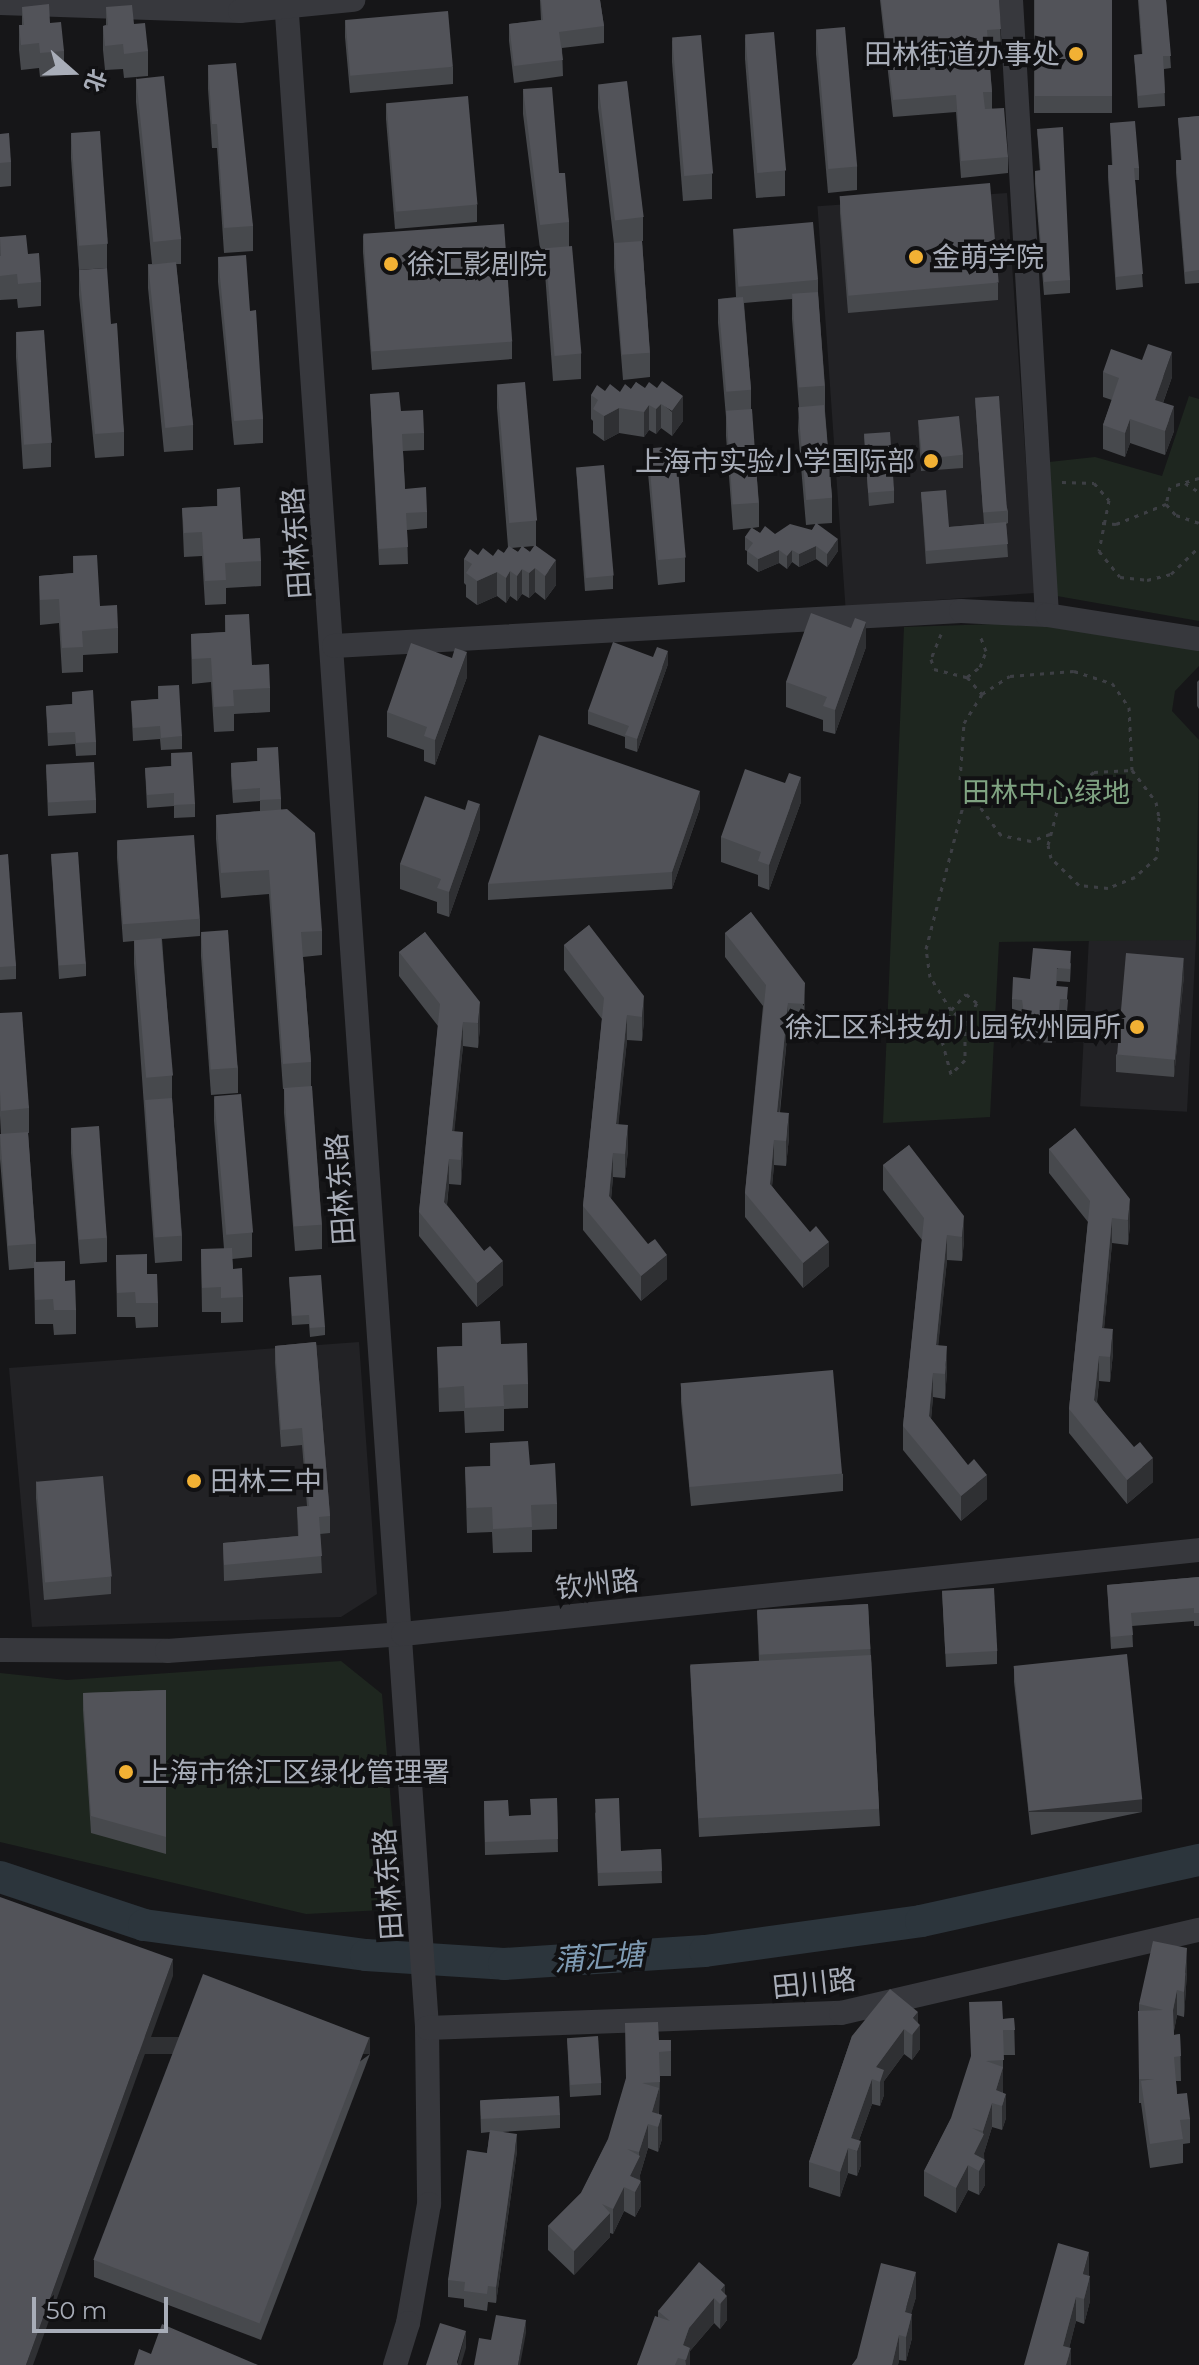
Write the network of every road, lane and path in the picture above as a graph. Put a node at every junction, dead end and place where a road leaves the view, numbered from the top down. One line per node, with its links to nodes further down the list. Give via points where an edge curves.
1 (353, 0): 4 (street)
2 (1011, 0): 6 (street)
3 (0, 3): 4 (street, via 240,11)
4 (285, 3): 16 (street, 田林东路)
5 (1199, 478): 7 (path)
6 (1038, 482): 10 (path, via 1094,483 1109,500); 13 (street)
7 (1185, 483): 8 (path); 9 (path, via 1170,487)
8 (1199, 492)
9 (1166, 504): 10 (path, via 1116,524); 11 (path, via 1176,515)
10 (1102, 523): 12 (path, via 1099,551 1120,577 1147,580 1171,574)
11 (1199, 523)
12 (1199, 547)
13 (1047, 615): 14 (street); 15 (street)
14 (962, 617): 16 (street); 17 (path, via 978,631 986,651 980,667); 17 (path, via 940,634 931,659 934,669)
15 (1199, 639)
16 (334, 646): 25 (street, 田林东路)
17 (967, 677): 18 (path)
18 (982, 694): 19 (path, via 1010,676 1042,671 1074,671 1112,683 1129,707); 20 (path, via 962,734 960,780)
19 (1132, 770): 21 (path, via 1107,768 1066,791); 21 (path, via 1156,802 1159,817 1157,857 1135,877 1108,888 1079,885 1051,858)
20 (967, 791): 21 (path, via 1001,835 1031,841); 22 (path, via 926,949 930,977)
21 (1050, 834)
22 (951, 1010): 23 (path); 23 (path, via 966,994 977,1003); 23 (path, via 941,1037 951,1074 965,1060)
23 (965, 1022)
24 (1199, 1550): 25 (street, 钦州路)
25 (403, 1634): 26 (street, 钦州路, via 167,1651); 28 (street, 田林东路)
26 (0, 1650)
27 (1199, 1930): 28 (street, 田川路, via 841,2013)
28 (427, 2019): 29 (street, 田林东路, via 429,2204)
29 (395, 2365)

